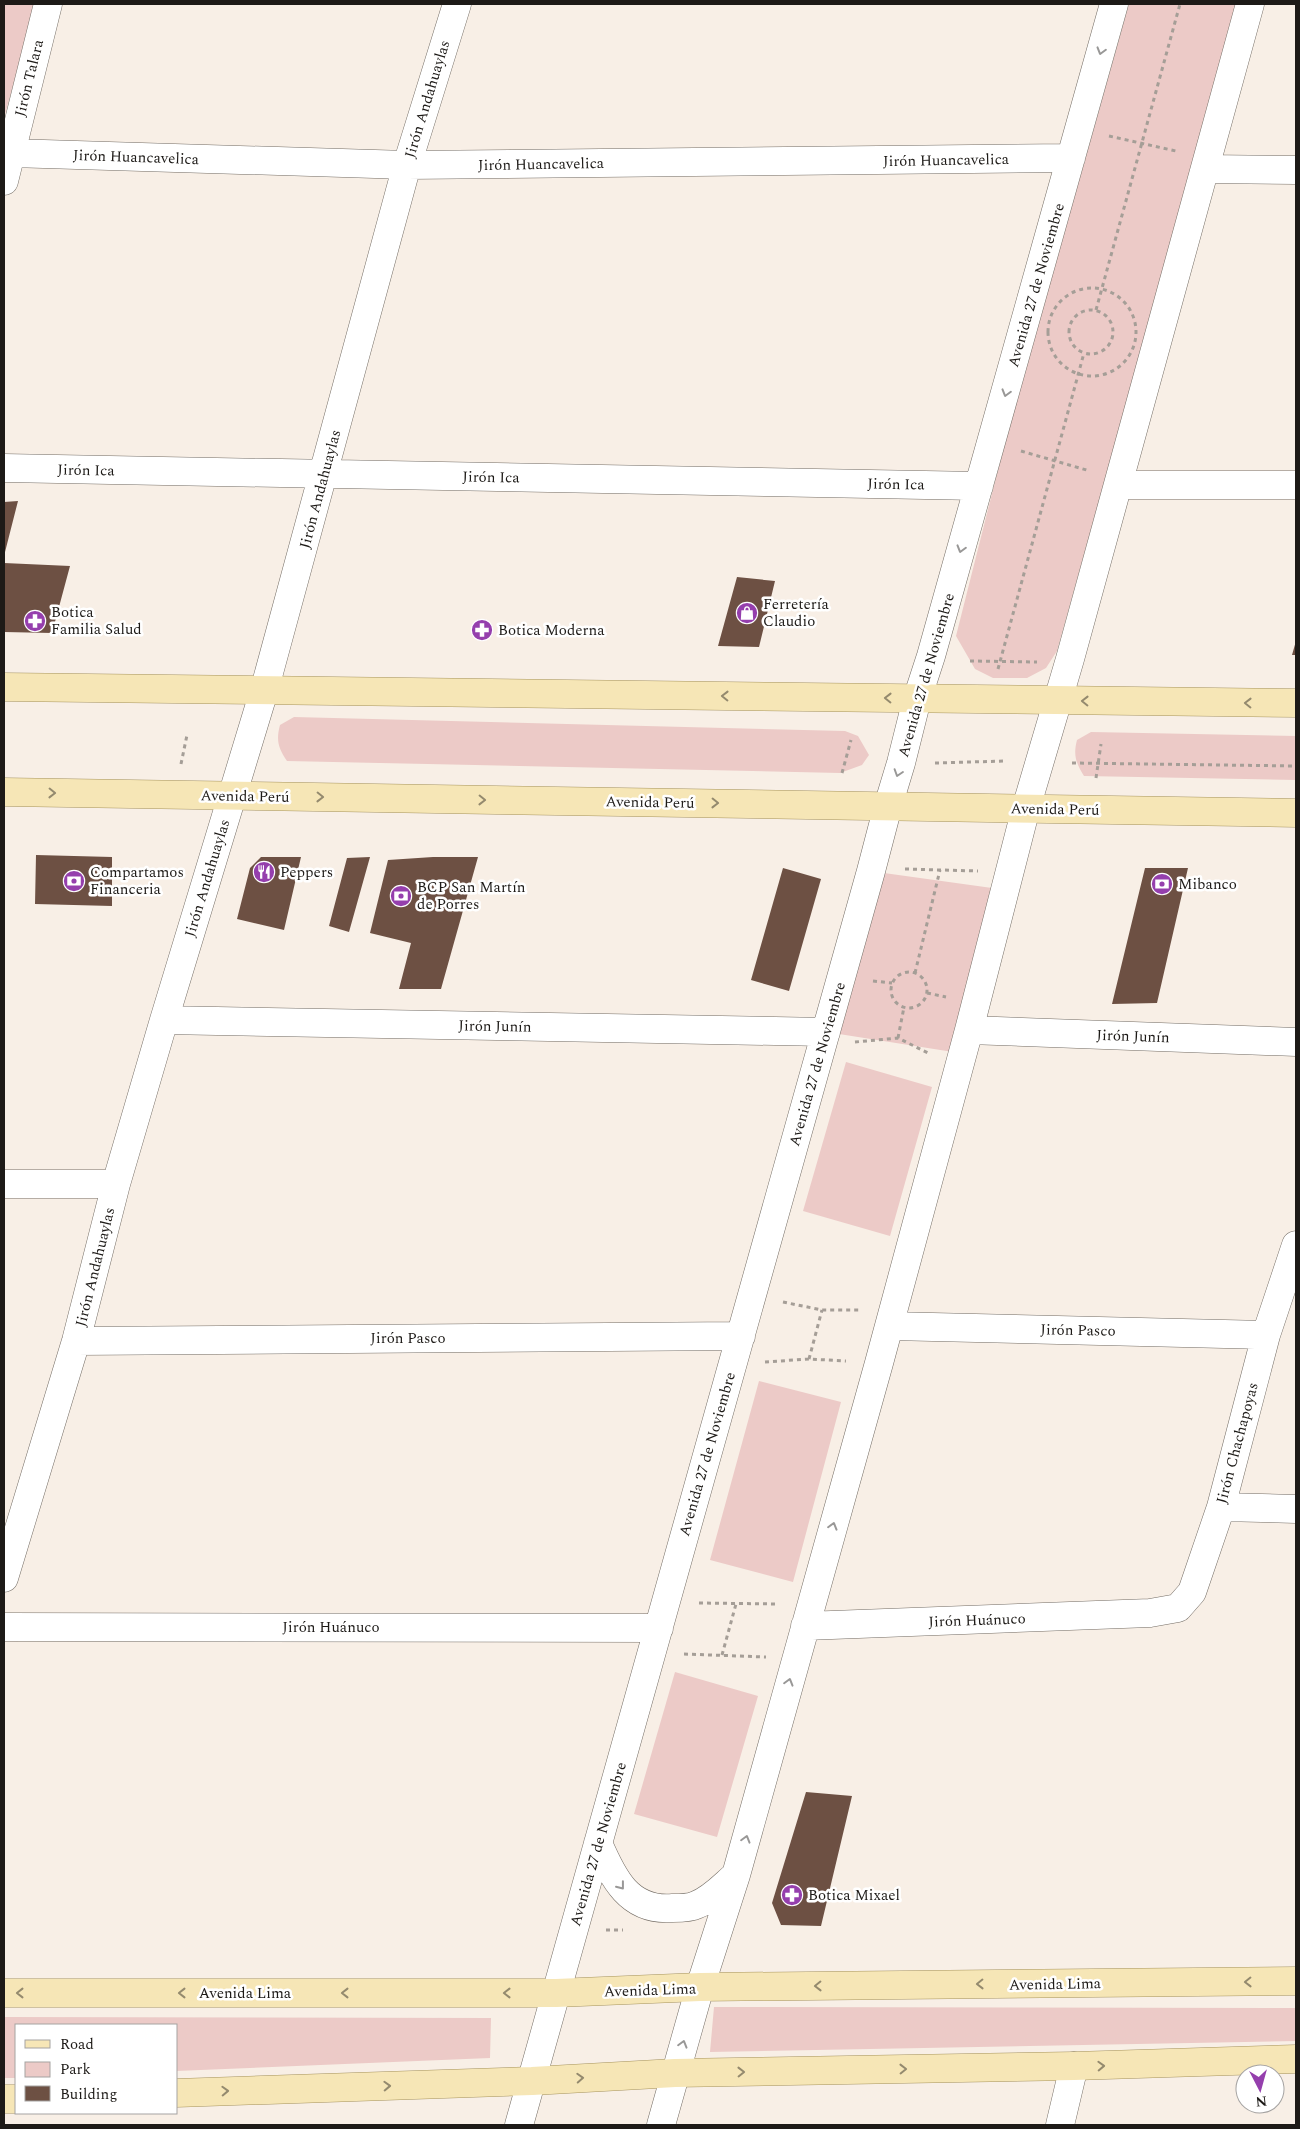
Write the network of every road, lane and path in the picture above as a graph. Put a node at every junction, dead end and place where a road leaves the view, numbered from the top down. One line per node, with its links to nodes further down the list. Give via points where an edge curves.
1 (48, 4): 9 (street, Jirón Talara)
2 (457, 4): 11 (street, Jirón Andahuaylas)
3 (1114, 4): 10 (street, Avenida 27 de Noviembre, one-way to 10)
4 (1180, 4): 7 (path)
5 (1250, 4): 12 (street)
6 (1104, 134): 7 (path)
7 (1142, 143): 8 (path); 15 (path)
8 (1177, 151)
9 (11, 153): 11 (street, Jirón Huancavelica); 14 (street, Jirón Talara)
10 (1071, 158): 11 (street, Jirón Huancavelica); 25 (street, Avenida 27 de Noviembre, one-way to 25)
11 (407, 165): 22 (street, Jirón Andahuaylas)
12 (1205, 169): 13 (street); 23 (street)
13 (1296, 170)
14 (4, 181)
15 (1102, 290): 16 (path); 18 (path, via 1086,289 1071,294 1059,303 1051,317 1048,331 1056,358); 18 (path, via 1128,306 1135,320 1136,336 1132,351 1110,373)
16 (1096, 310): 17 (path, via 1079,314 1069,327 1069,338); 17 (path, via 1112,323 1111,343 1104,351)
17 (1084, 354): 18 (path)
18 (1078, 374): 20 (path)
19 (1012, 449): 20 (path)
20 (1054, 461): 23 (path); 27 (path)
21 (4, 468): 22 (street, Jirón Ica)
22 (324, 474): 25 (street, Jirón Ica); 30 (street, Jirón Andahuaylas)
23 (1108, 479): 24 (street); 33 (street)
24 (1296, 485)
25 (979, 486): 31 (street, Avenida 27 de Noviembre, one-way to 31)
26 (970, 661): 27 (path)
27 (1000, 662): 28 (path); 32 (path)
28 (1038, 662)
29 (4, 687): 30 (main road)
30 (264, 691): 31 (main road, one-way to 30); 46 (street, Jirón Andahuaylas)
31 (916, 699): 32 (main road); 39 (street, Avenida 27 de Noviembre)
32 (987, 700): 33 (main road)
33 (1058, 700): 34 (main road, one-way to 33); 38 (street)
34 (1296, 703)
35 (187, 735): 42 (path)
36 (851, 740): 43 (path)
37 (1101, 744): 40 (path)
38 (1041, 761): 39 (path); 40 (path); 48 (street)
39 (901, 763): 47 (street, Avenida 27 de Noviembre, one-way to 47)
40 (1097, 764): 41 (path); 44 (path)
41 (1296, 766)
42 (179, 773)
43 (839, 782)
44 (1095, 782)
45 (4, 792): 46 (main road, Avenida Perú, one-way to 46)
46 (232, 796): 47 (main road, Avenida Perú, one-way to 47); 55 (street, Jirón Andahuaylas)
47 (888, 806): 48 (main road, Avenida Perú); 57 (street, Avenida 27 de Noviembre)
48 (1026, 808): 49 (main road, Avenida Perú); 56 (street)
49 (1296, 813)
50 (900, 869): 51 (path)
51 (940, 870): 52 (path); 53 (path)
52 (980, 871)
53 (915, 973): 54 (path, via 927,985 927,994 914,1008); 54 (path, via 906,972 892,983 891,994)
54 (904, 1007): 58 (path)
55 (164, 1020): 57 (street, Jirón Junín); 62 (street, Jirón Andahuaylas)
56 (970, 1030): 59 (street, Jirón Junín); 60 (street)
57 (824, 1038): 58 (path); 64 (street, Avenida 27 de Noviembre)
58 (898, 1038): 60 (path)
59 (1296, 1042)
60 (959, 1067): 66 (street)
61 (4, 1184): 62 (street)
62 (116, 1184): 69 (street, Jirón Andahuaylas)
63 (1296, 1245): 67 (street, Jirón Chachapoyas)
64 (752, 1296): 65 (path); 68 (street, Avenida 27 de Noviembre)
65 (822, 1310): 66 (path); 70 (path)
66 (892, 1318): 67 (street, Jirón Pasco); 71 (street)
67 (1266, 1335): 73 (street, Jirón Chachapoyas)
68 (741, 1336): 69 (street, Jirón Pasco); 72 (street, Avenida 27 de Noviembre)
69 (76, 1341): 75 (street, Jirón Andahuaylas)
70 (809, 1359): 71 (path); 72 (path)
71 (879, 1363): 79 (street, one-way to 71)
72 (733, 1364): 76 (street, Avenida 27 de Noviembre)
73 (1221, 1507): 74 (street); 78 (street, Jirón Chachapoyas, via 1192,1592 1178,1608)
74 (1296, 1509)
75 (4, 1578)
76 (666, 1602): 77 (path); 81 (street, Avenida 27 de Noviembre)
77 (736, 1604): 79 (path); 82 (path)
78 (1150, 1613): 79 (street, Jirón Huánuco)
79 (808, 1616): 83 (street)
80 (4, 1626): 81 (street, Jirón Huánuco)
81 (655, 1640): 82 (path); 84 (street, Avenida 27 de Noviembre)
82 (722, 1655): 83 (path)
83 (796, 1658): 85 (street, one-way to 83)
84 (598, 1844): 85 (street, one-way to 85, via 610,1872 628,1894 646,1906 667,1909 694,1906 712,1896); 89 (street, Avenida 27 de Noviembre)
85 (736, 1875): 87 (street)
86 (1296, 1981): 87 (main road, Avenida Lima, one-way to 87)
87 (700, 1987): 89 (main road, Avenida Lima); 92 (street, one-way to 87)
88 (4, 1993): 89 (main road, Avenida Lima, one-way to 88)
89 (556, 1993): 93 (street, Avenida 27 de Noviembre)
90 (1296, 2059): 91 (main road, one-way to 90)
91 (1074, 2066): 92 (main road, one-way to 91); 97 (street)
92 (675, 2073): 93 (main road, one-way to 92); 96 (street)
93 (532, 2081): 94 (main road, one-way to 93); 95 (street, Avenida 27 de Noviembre)
94 (178, 2093)
95 (519, 2125)
96 (661, 2125)
97 (1060, 2125)

